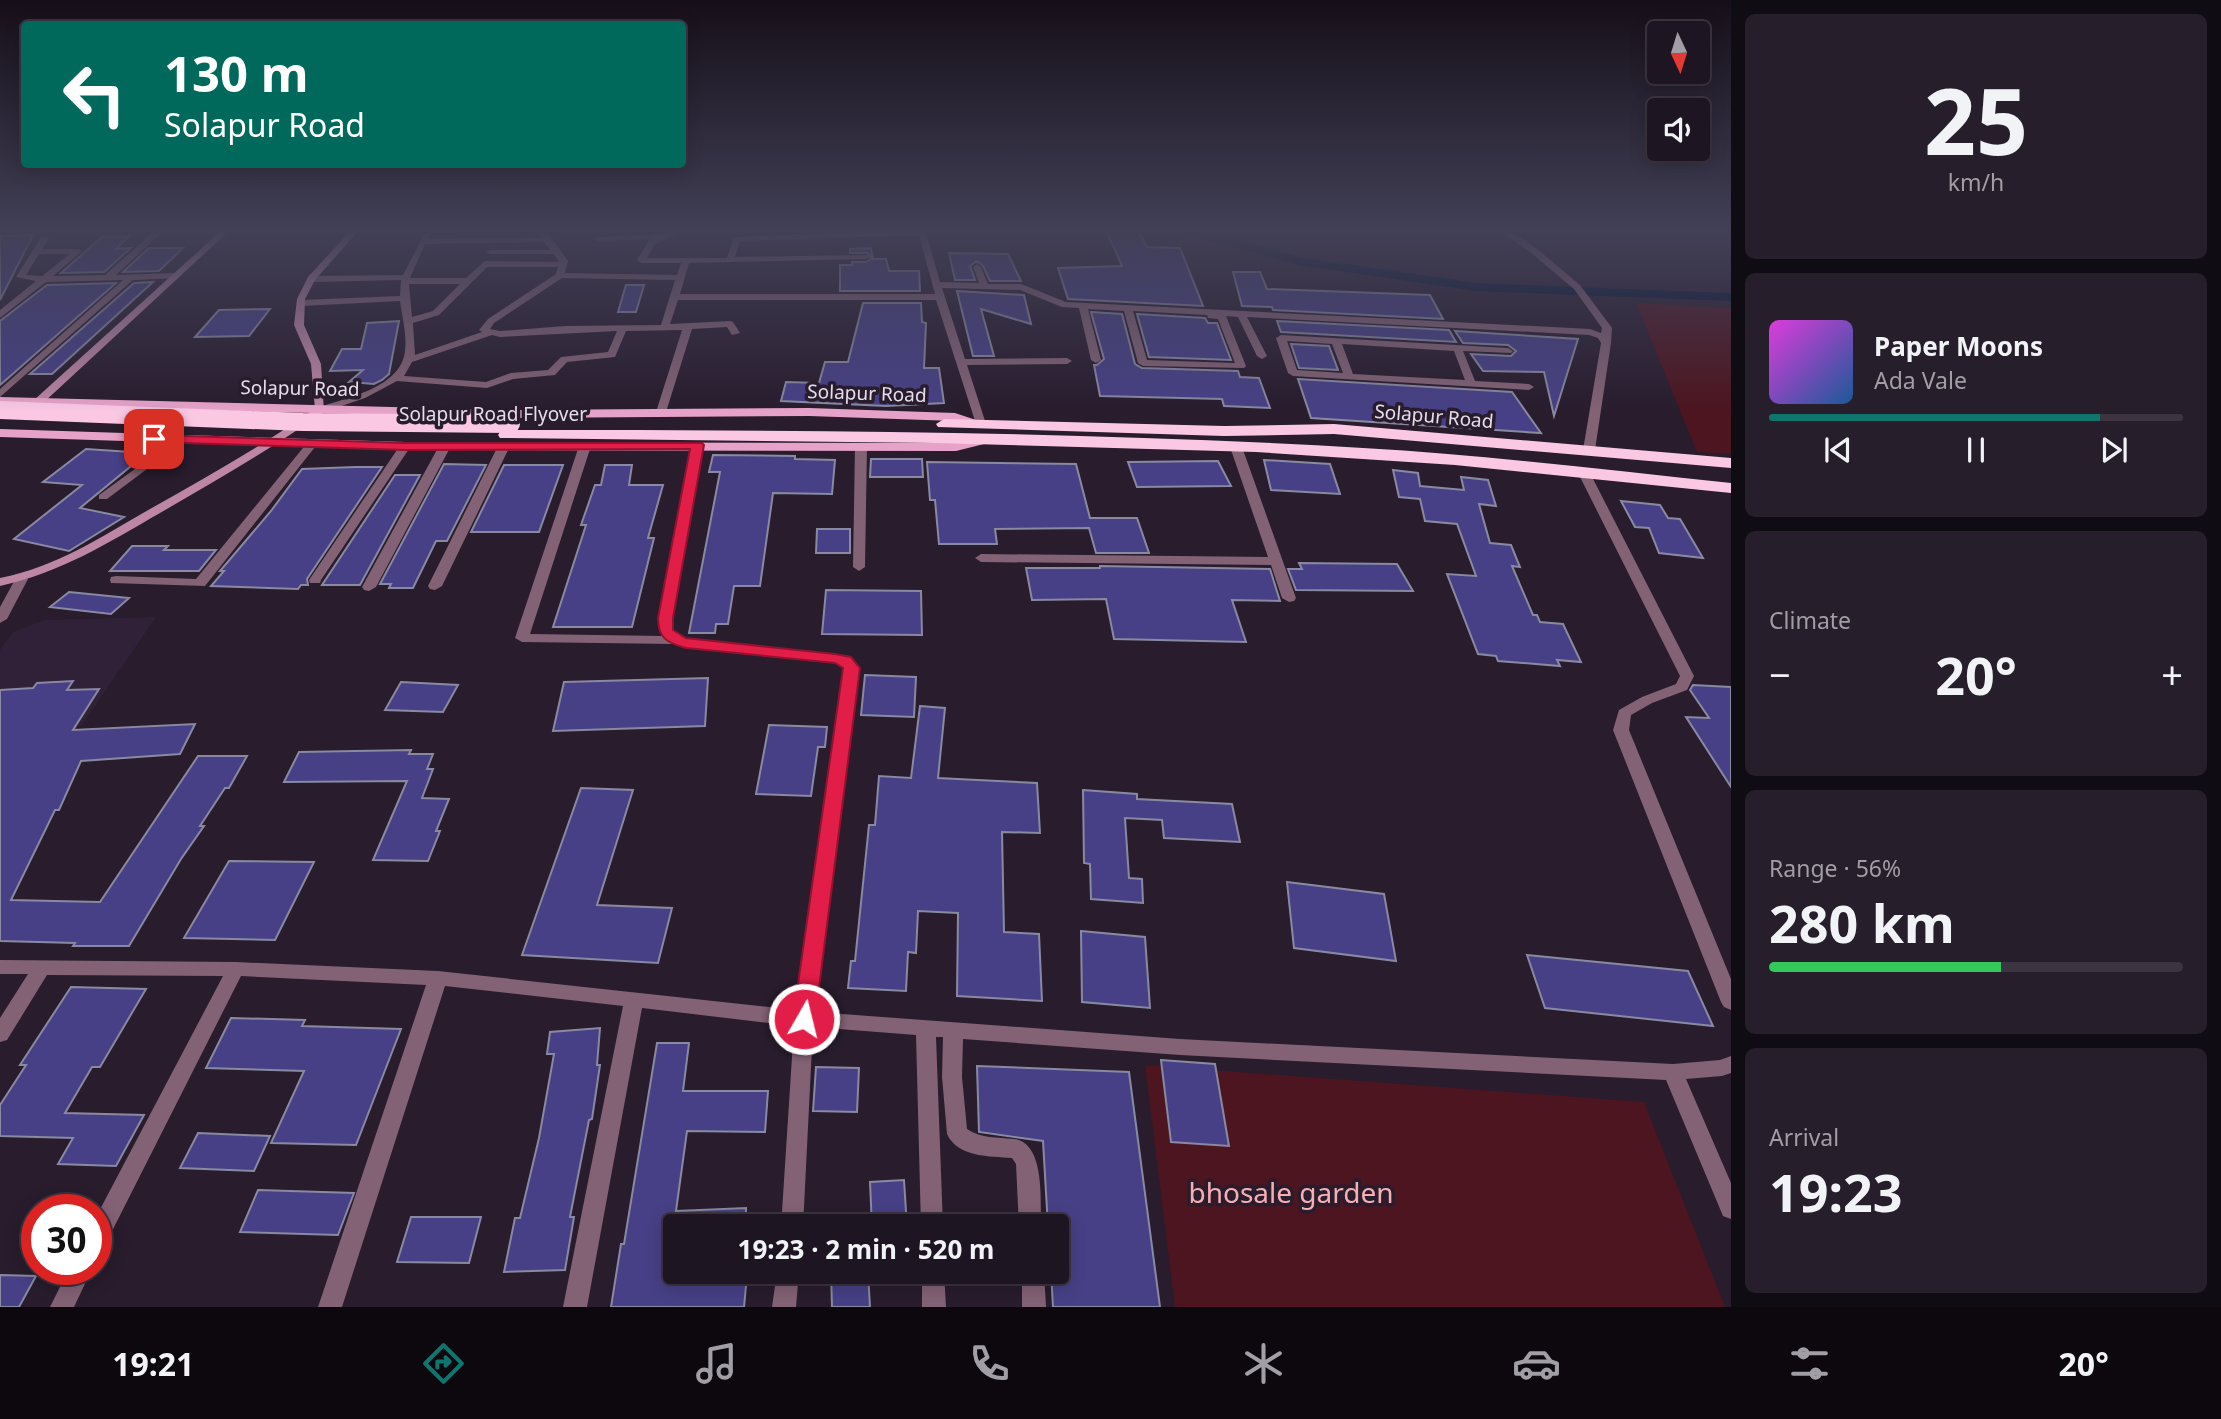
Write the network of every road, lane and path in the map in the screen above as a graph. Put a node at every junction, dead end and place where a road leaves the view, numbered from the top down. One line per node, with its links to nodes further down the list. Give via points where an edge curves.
1 (31, 290): 19 (street)
2 (116, 290): 42 (street)
3 (160, 290): 44 (street)
4 (306, 290): 15 (street)
5 (405, 290): 13 (street)
6 (459, 290): 20 (street, via 436,313)
7 (538, 290): 25 (street, via 491,321 484,330)
8 (677, 290): 14 (street)
9 (938, 290): 12 (street)
10 (1034, 290): 16 (street, via 1053,302)
11 (1579, 290): 27 (street, via 1606,328)
12 (940, 297): 14 (street); 36 (street)
13 (404, 298): 15 (street); 20 (street)
14 (674, 298): 22 (street)
15 (301, 303): 46 (street, via 299,325 316,364)
16 (1084, 309): 17 (street); 34 (street); 37 (street, via 1121,313)
17 (1129, 310): 17 (street, via 1221,316 1241,366 1143,363); 18 (street)
18 (1241, 314): 21 (street); 32 (street)
19 (0, 315)
20 (410, 321): 33 (street)
21 (1393, 322): 27 (street, via 1576,330); 29 (street)
22 (665, 326): 23 (street); 24 (street)
23 (623, 327): 25 (street); 39 (street, via 612,355 564,359 551,373 511,376 487,385)
24 (685, 327): 26 (street, via 730,324); 47 (street)
25 (489, 333): 33 (street)
26 (735, 333)
27 (1605, 340): 62 (street)
28 (1336, 341): 29 (street); 38 (street); 38 (street, via 1281,338 1293,373)
29 (1403, 345): 30 (street)
30 (1457, 348): 31 (street); 40 (street)
31 (1508, 351)
32 (1262, 356)
33 (409, 360): 39 (street)
34 (1096, 360)
35 (1067, 361): 36 (street)
36 (961, 362): 50 (street)
37 (1133, 362)
38 (1349, 376): 40 (street)
39 (396, 377): 46 (street)
40 (1471, 384): 41 (street)
41 (1529, 387)
42 (0, 394)
43 (0, 401): 44 (main road, Solapur Road)
44 (38, 402): 46 (main road, Solapur Road)
45 (0, 410): 52 (highway, Solapur Road Flyover, bridge)
46 (320, 410): 47 (main road, Solapur Road); 54 (street)
47 (661, 412): 50 (main road, Solapur Road, via 955,417)
48 (0, 421): 52 (highway, Solapur Road Flyover, via 293,433)
49 (1224, 431): 50 (highway, Solapur Road); 62 (highway, Solapur Road, via 1334,429); 65 (highway)
50 (984, 432): 52 (highway, Solapur Road Flyover); 60 (main road, Solapur Road, via 956,447); 61 (highway, Solapur Road)
51 (0, 433): 53 (main road, Solapur Road)
52 (507, 435): 58 (main road, Solapur Road); 59 (main road, Solapur Road); 75 (street)
53 (179, 440): 54 (main road, Solapur Road); 67 (street)
54 (273, 444): 55 (main road, Solapur Road); 71 (street, via 65,563)
55 (311, 445): 57 (main road, Solapur Road); 72 (street, via 200,583)
56 (697, 445): 59 (main road, Solapur Road); 60 (main road, Solapur Road); 79 (street, via 666,618 666,631)
57 (405, 446): 58 (main road, Solapur Road); 73 (street)
58 (445, 446): 76 (street)
59 (585, 446): 79 (street, via 522,638)
60 (861, 446): 70 (street)
61 (1236, 447): 64 (highway, Solapur Road, via 1365,453); 69 (street)
62 (1589, 450): 63 (highway, Solapur Road)
63 (1731, 463)
64 (1584, 473): 66 (highway, Solapur Road); 85 (street, via 1687,676 1682,687 1624,713 1621,730)
65 (1731, 473)
66 (1731, 488)
67 (103, 497)
68 (981, 558): 69 (street)
69 (1277, 561): 77 (street)
70 (859, 567)
71 (22, 579): 74 (street); 78 (street)
72 (116, 580)
73 (315, 580)
74 (0, 582)
75 (435, 586)
76 (369, 587)
77 (1289, 598)
78 (0, 619)
79 (674, 640): 86 (street, via 835,658 852,668)
80 (43, 966): 81 (street); 82 (street); 89 (street)
81 (0, 967)
82 (236, 969): 83 (street); 92 (street)
83 (438, 978): 84 (street); 102 (street)
84 (634, 1000): 86 (street); 103 (street)
85 (1731, 1002)
86 (804, 1019): 87 (street); 94 (street)
87 (926, 1028): 88 (street); 95 (street)
88 (953, 1030): 91 (street, via 1180,1047); 96 (street, via 957,1134 975,1146 1018,1149 1027,1161)
89 (0, 1034)
90 (1731, 1064): 91 (street)
91 (1673, 1072): 93 (street)
92 (112, 1209)
93 (1731, 1209)
94 (793, 1214)
95 (932, 1214)
96 (1029, 1214)
97 (787, 1284): 104 (street)
98 (933, 1284): 105 (street)
99 (1033, 1284): 106 (street)
100 (73, 1285): 101 (street)
101 (61, 1307)
102 (330, 1307)
103 (575, 1307)
104 (784, 1307)
105 (934, 1307)
106 (1034, 1307)

